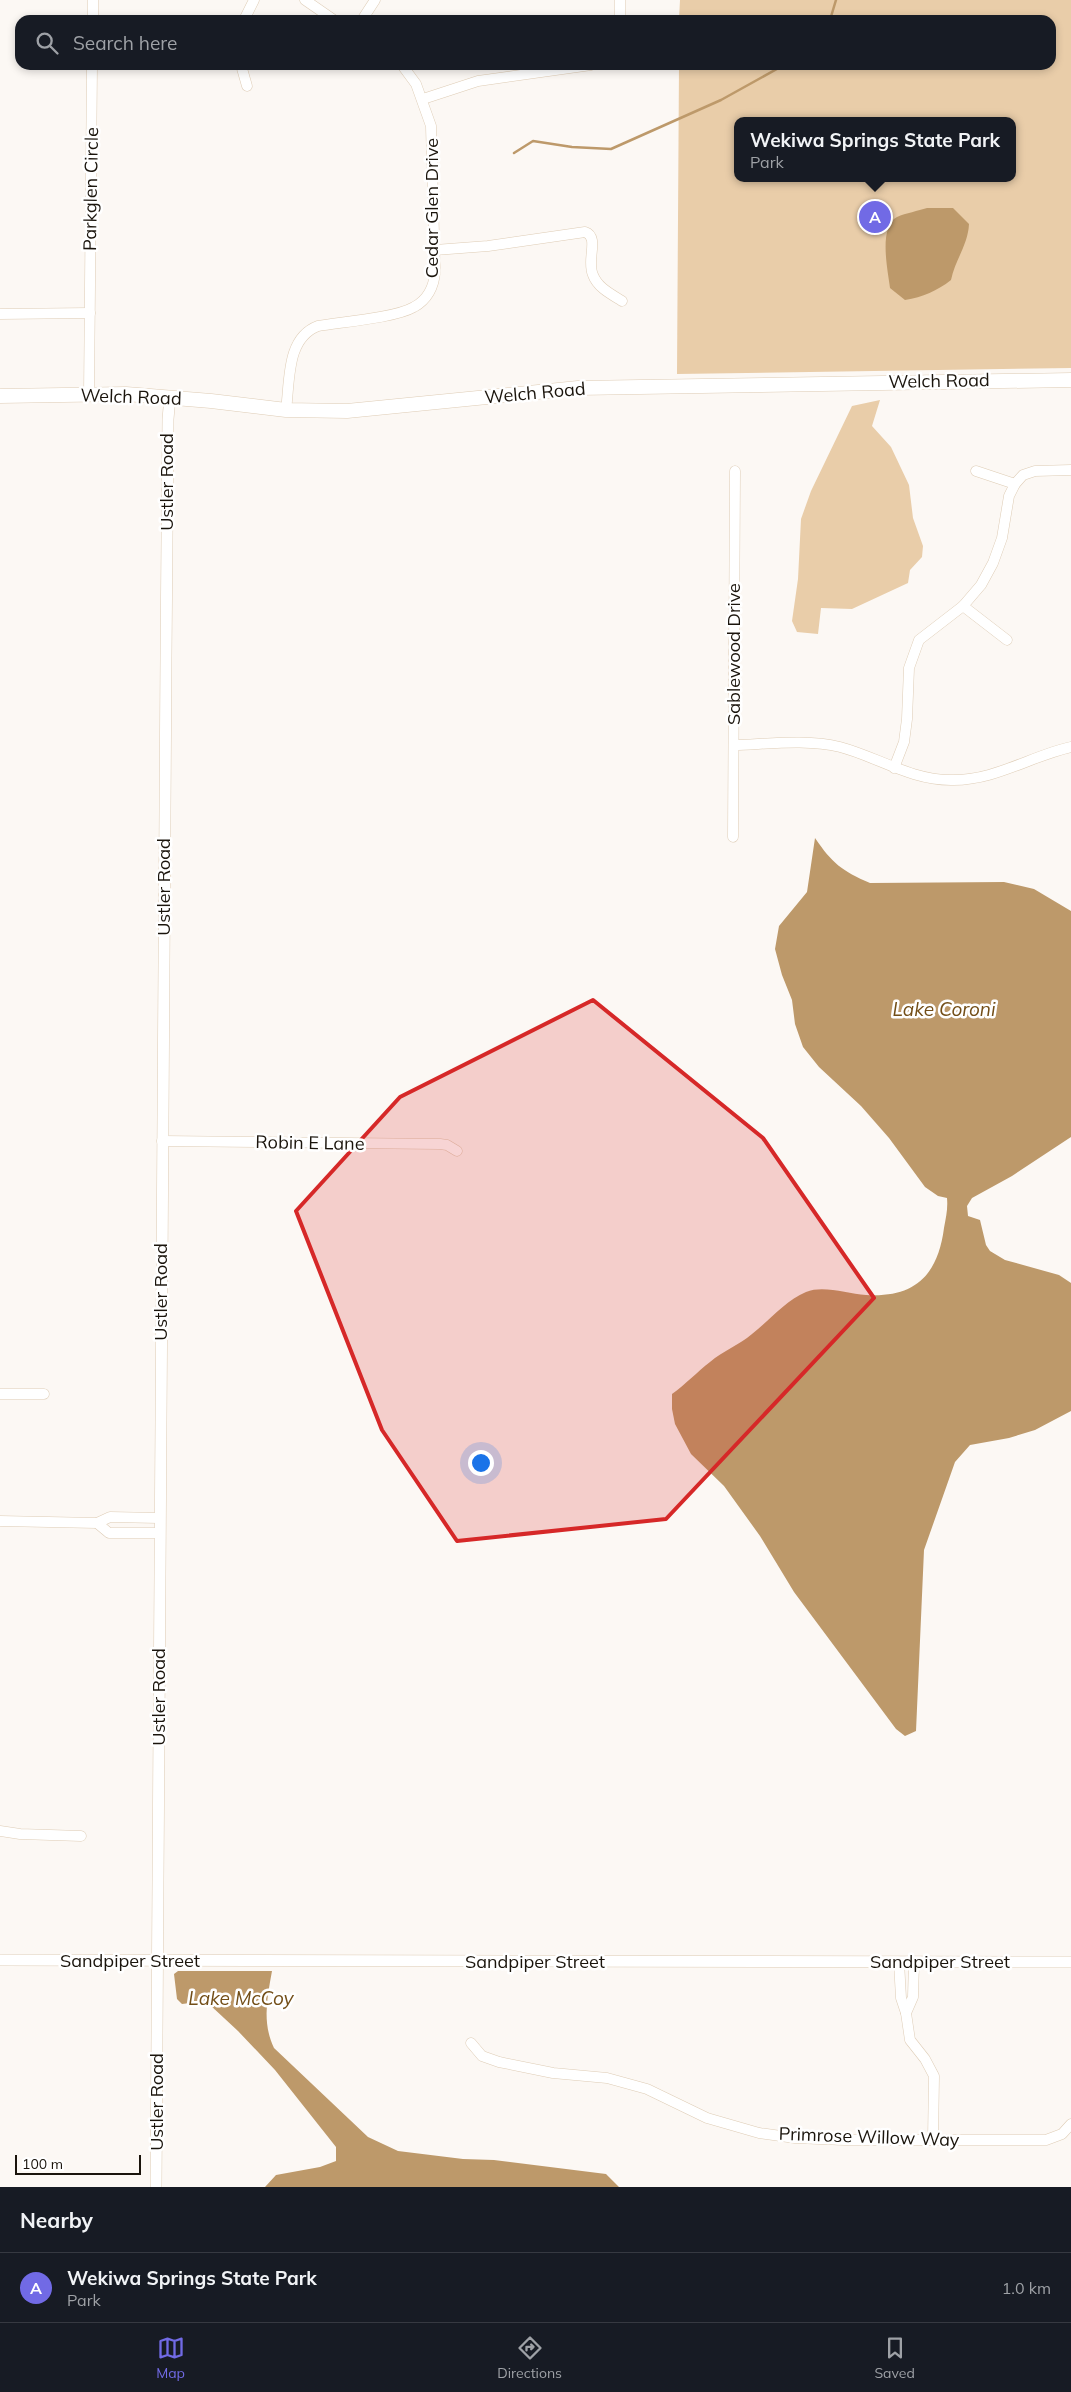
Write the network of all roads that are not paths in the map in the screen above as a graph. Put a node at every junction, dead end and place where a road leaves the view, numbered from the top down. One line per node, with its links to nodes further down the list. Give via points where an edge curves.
1 (93, 0): 6 (street)
2 (254, 0): 7 (street)
3 (305, 0): 8 (street)
4 (376, 0): 9 (street)
5 (620, 0): 10 (street)
6 (93, 15)
7 (246, 15)
8 (327, 15)
9 (366, 15)
10 (620, 15)
11 (92, 70): 19 (street, Parkglen Circle)
12 (242, 70): 15 (street)
13 (406, 70): 16 (street, Cedar Glen Drive)
14 (556, 70): 16 (street, via 478,81)
15 (247, 86)
16 (423, 99): 17 (street, Cedar Glen Drive, via 433,142)
17 (435, 250): 18 (street, via 585,232 592,236 590,261 594,277 600,286); 25 (street, Cedar Glen Drive, via 433,284 428,295 414,307 402,312 318,326 305,332 294,351)
18 (622, 302)
19 (90, 313): 20 (street); 22 (street, Parkglen Circle)
20 (0, 314)
21 (1071, 380): 25 (main road, Welch Road, via 622,386 347,411)
22 (89, 395): 23 (main road, Welch Road); 24 (main road, Welch Road)
23 (0, 396)
24 (170, 397): 25 (main road, Welch Road); 36 (street, Ustler Road)
25 (286, 410)
26 (1071, 470): 29 (street, via 1035,471 1023,475)
27 (735, 471): 32 (street, Sablewood Drive)
28 (976, 471): 29 (street)
29 (1015, 484): 30 (street, via 1009,496 1006,524 993,563 981,585)
30 (963, 606): 31 (street); 34 (street, via 919,640 912,653 905,734)
31 (1007, 640)
32 (734, 744): 34 (street, via 839,747); 35 (street, Sablewood Drive)
33 (1071, 747): 34 (street, via 1046,752 1018,766 970,779 936,780)
34 (894, 768)
35 (733, 837)
36 (162, 1142): 37 (street, Robin E Lane, via 440,1144); 41 (street, Ustler Road)
37 (457, 1151)
38 (0, 1394): 39 (street)
39 (44, 1394)
40 (127, 1518): 41 (street); 43 (street, via 110,1517); 44 (street)
41 (159, 1518): 45 (street, Ustler Road)
42 (0, 1521): 43 (street)
43 (97, 1522): 44 (street, via 109,1533)
44 (126, 1533): 45 (street)
45 (159, 1533): 49 (street, Ustler Road)
46 (0, 1831): 47 (street)
47 (81, 1836)
48 (0, 1960): 49 (street, Sandpiper Street)
49 (158, 1962): 50 (street, Sandpiper Street); 57 (street, Ustler Road)
50 (899, 1962): 51 (street, Sandpiper Street); 53 (street, via 901,1998)
51 (914, 1962): 52 (street, Sandpiper Street); 53 (street, via 913,1997)
52 (1071, 1962)
53 (906, 2013): 56 (street, via 910,2040 934,2076)
54 (471, 2043): 56 (street, Primrose Willow Way, via 482,2056 499,2062 553,2073 607,2078 648,2089 707,2118 759,2133 803,2138)
55 (1071, 2124): 56 (street, Primrose Willow Way, via 1062,2134 1046,2140)
56 (933, 2140)
57 (156, 2187)

